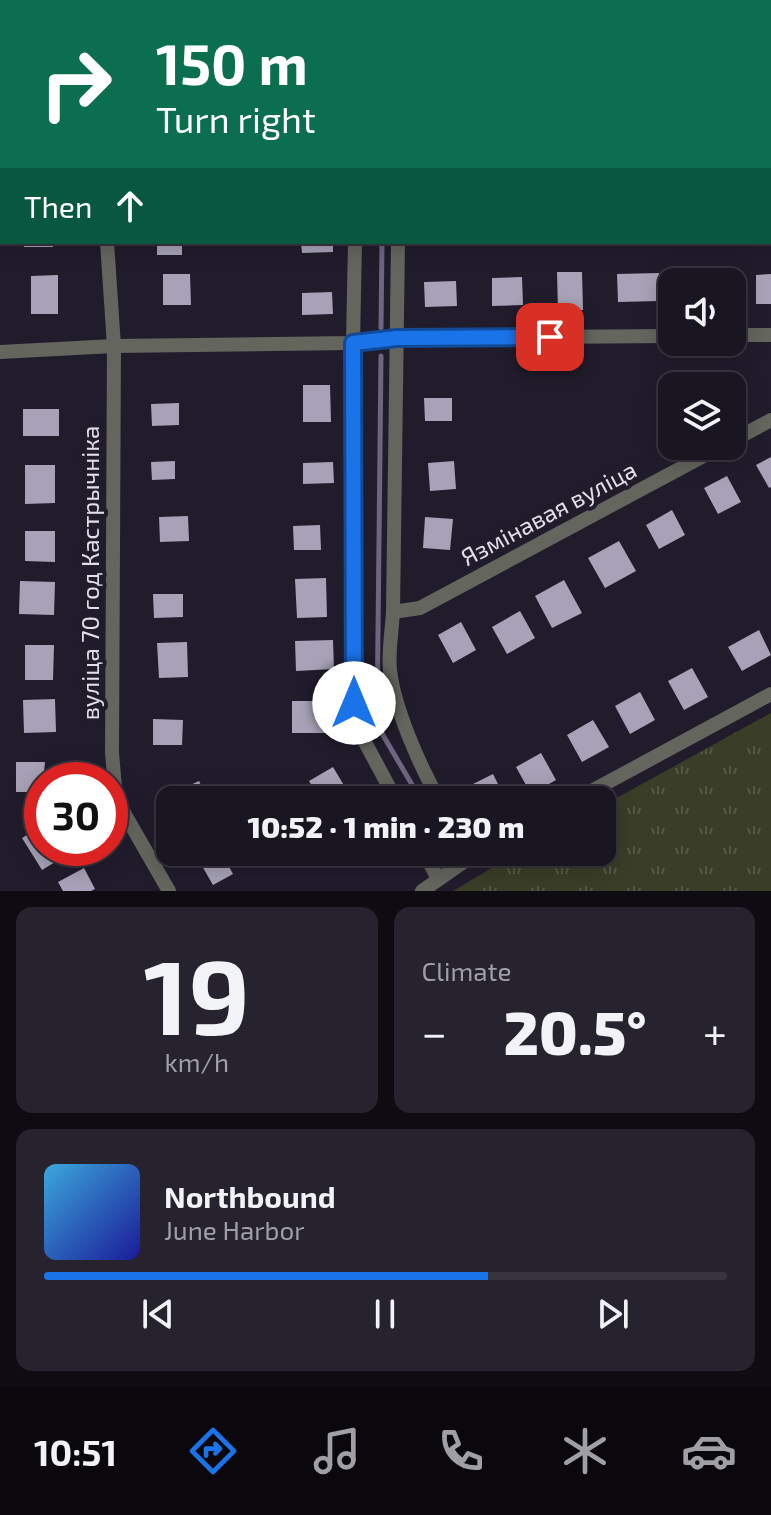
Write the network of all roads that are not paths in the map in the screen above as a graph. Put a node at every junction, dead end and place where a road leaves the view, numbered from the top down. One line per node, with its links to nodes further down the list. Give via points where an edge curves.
1 (107, 244): 9 (street, вуліца 70 год Кастрычніка)
2 (355, 244): 8 (street)
3 (398, 244): 7 (street)
4 (746, 335): 5 (street)
5 (771, 335)
6 (658, 336): 7 (street)
7 (397, 338): 8 (street); 14 (street)
8 (353, 343): 9 (street); 16 (street, via 354,703 359,731)
9 (114, 346): 10 (street); 22 (street, вуліца 70 год Кастрычніка, via 116,799)
10 (0, 352)
11 (771, 420): 12 (street)
12 (746, 433)
13 (696, 460): 14 (street, Язмінавая вуліца, via 420,608)
14 (393, 612): 17 (street, via 390,669 405,726)
15 (771, 694): 18 (street)
16 (388, 786)
17 (431, 786)
18 (601, 786)
19 (431, 866): 21 (street)
20 (455, 866): 21 (street)
21 (438, 879): 23 (street)
22 (169, 891)
23 (422, 891)

